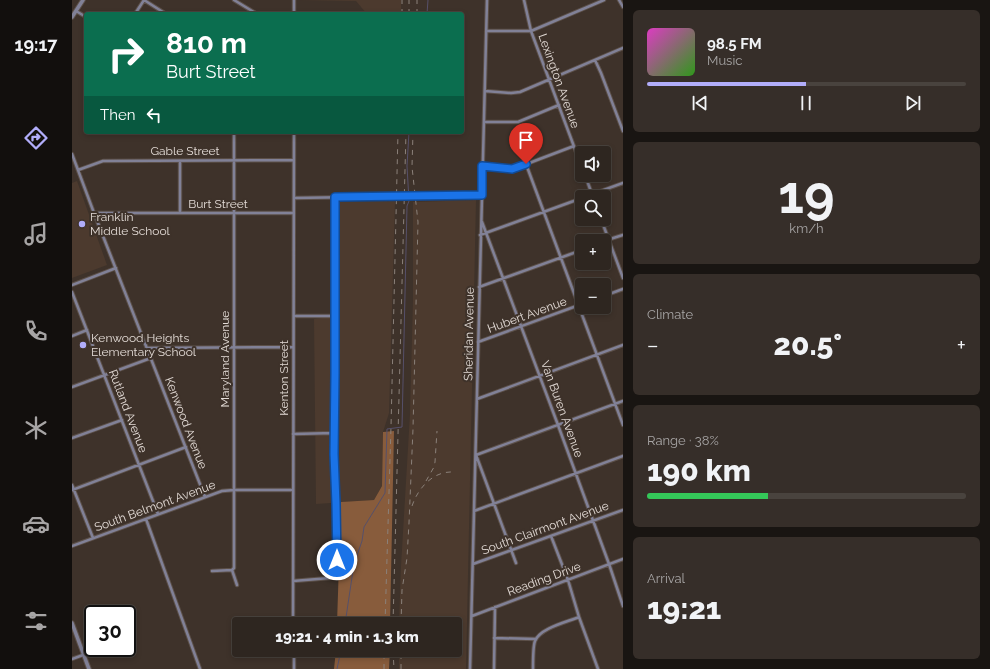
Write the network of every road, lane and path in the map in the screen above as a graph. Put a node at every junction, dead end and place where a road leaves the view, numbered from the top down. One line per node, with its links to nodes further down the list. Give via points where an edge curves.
1 (83, 0): 10 (street)
2 (144, 0): 11 (street); 12 (street)
3 (234, 0): 13 (street)
4 (294, 0): 14 (street)
5 (487, 0): 17 (street, Sheridan Avenue)
6 (524, 0): 18 (street, Lexington Avenue)
7 (604, 0): 18 (street)
8 (619, 0): 9 (street)
9 (623, 7)
10 (76, 11): 15 (street); 16 (street)
11 (136, 12)
12 (163, 12)
13 (254, 12)
14 (294, 12)
15 (84, 16)
16 (72, 17)
17 (486, 31): 18 (street); 22 (street, Sheridan Avenue)
18 (531, 31): 21 (street, Lexington Avenue)
19 (623, 48): 20 (street)
20 (595, 60): 21 (street); 25 (street)
21 (549, 80): 22 (street, via 516,93); 23 (street, Lexington Avenue)
22 (484, 91): 24 (street, Sheridan Avenue)
23 (559, 105): 24 (street, via 518,122); 28 (street, Lexington Avenue)
24 (484, 122): 34 (street, Sheridan Avenue)
25 (623, 131)
26 (234, 134): 30 (street, Maryland Avenue)
27 (294, 134): 31 (street, Kenton Street)
28 (574, 146): 33 (street)
29 (72, 154): 35 (street, Kenwood Avenue)
30 (234, 160): 31 (street, Gable Street); 32 (street, Gable Street); 45 (street, Maryland Avenue)
31 (294, 160): 40 (street, Kenton Street)
32 (180, 161): 35 (street, Gable Street, via 103,161); 44 (street)
33 (526, 164): 34 (street, via 512,169); 42 (street)
34 (482, 166): 38 (street, Sheridan Avenue)
35 (78, 170): 43 (street, Kenwood Avenue)
36 (623, 183): 37 (street)
37 (606, 190)
38 (482, 195): 39 (street); 47 (street, Sheridan Avenue)
39 (335, 197): 40 (street); 67 (street)
40 (294, 198): 46 (street, Kenton Street)
41 (575, 200): 42 (street)
42 (544, 212): 48 (street); 54 (street)
43 (94, 213): 44 (street, Burt Street); 55 (street, Kenwood Avenue)
44 (180, 213): 45 (street, Burt Street)
45 (234, 213): 46 (street, Burt Street); 75 (street, Maryland Avenue)
46 (294, 213): 66 (street, Kenton Street)
47 (481, 220): 48 (street, Van Buren Avenue); 50 (street, Sheridan Avenue)
48 (486, 233): 50 (street); 56 (street, Van Buren Avenue)
49 (623, 234): 51 (street)
50 (480, 235): 59 (street, Sheridan Avenue)
51 (611, 239)
52 (611, 245): 57 (street)
53 (575, 252): 54 (street)
54 (561, 257): 56 (street); 62 (street)
55 (116, 268): 58 (street); 74 (street, Kenwood Avenue)
56 (504, 278): 59 (street); 68 (street, Van Buren Avenue)
57 (623, 278)
58 (72, 284)
59 (479, 287): 71 (street, Sheridan Avenue)
60 (623, 289): 63 (street)
61 (72, 292): 69 (street, Rutland Avenue)
62 (575, 292)
63 (611, 293)
64 (575, 307): 68 (street, Hubert Avenue)
65 (583, 314): 76 (street)
66 (294, 316): 67 (street); 73 (street, Kenton Street)
67 (335, 316): 87 (street)
68 (522, 326): 71 (street, Hubert Avenue); 79 (street, Van Buren Avenue)
69 (87, 330): 70 (street); 78 (street, Rutland Avenue)
70 (72, 336)
71 (478, 342): 81 (street, Sheridan Avenue)
72 (623, 345): 76 (street)
73 (294, 347): 75 (street); 88 (street, Kenton Street)
74 (147, 348): 75 (street); 77 (street, Kenwood Avenue)
75 (234, 348): 97 (street, Maryland Avenue)
76 (597, 355): 79 (street); 83 (street)
77 (151, 358): 78 (street); 90 (street, Kenwood Avenue)
78 (104, 375): 80 (street); 84 (street, Rutland Avenue)
79 (540, 376): 81 (street); 85 (street, Van Buren Avenue)
80 (72, 387)
81 (477, 399): 91 (street, Sheridan Avenue)
82 (623, 401): 83 (street)
83 (615, 404): 85 (street); 86 (street)
84 (122, 420): 89 (street); 93 (street, Rutland Avenue)
85 (558, 425): 91 (street); 94 (street, Van Buren Avenue)
86 (623, 425)
87 (334, 433): 88 (street); 117 (street, via 336,573 327,579)
88 (293, 434): 98 (street, Kenton Street)
89 (72, 438)
90 (186, 447): 93 (street); 99 (street, Kenwood Avenue)
91 (476, 455): 100 (street); 102 (street, Sheridan Avenue)
92 (623, 456): 94 (street)
93 (139, 465): 96 (street); 103 (street, Rutland Avenue)
94 (576, 473): 100 (street); 105 (street, Van Buren Avenue)
95 (72, 485): 96 (street)
96 (73, 490): 107 (street)
97 (234, 490): 98 (street, South Belmont Avenue); 99 (street, South Belmont Avenue); 114 (street, Maryland Avenue)
98 (293, 490): 117 (street, Kenton Street)
99 (205, 497): 103 (street, South Belmont Avenue)
100 (494, 503): 102 (street); 109 (street)
101 (623, 510): 105 (street, South Clairmont Avenue)
102 (474, 511): 111 (street, Sheridan Avenue)
103 (158, 514): 104 (street, South Belmont Avenue)
104 (146, 519): 107 (street, South Belmont Avenue); 134 (street)
105 (593, 520): 106 (street, South Clairmont Avenue); 113 (street, Van Buren Avenue)
106 (551, 536): 109 (street, South Clairmont Avenue); 116 (street)
107 (93, 538): 108 (street, South Belmont Avenue)
108 (72, 546)
109 (511, 550): 111 (street, South Clairmont Avenue); 112 (street)
110 (623, 559): 113 (street, Reading Drive)
111 (473, 564): 123 (street, Sheridan Avenue)
112 (516, 564)
113 (609, 564): 116 (street, Reading Drive); 119 (street, Van Buren Avenue)
114 (232, 570): 115 (street); 118 (street, Maryland Avenue)
115 (212, 571)
116 (568, 580): 122 (street, Reading Drive); 125 (street)
117 (293, 581): 124 (street, Kenton Street)
118 (237, 585)
119 (619, 592): 120 (street); 121 (street, Van Buren Avenue)
120 (623, 592)
121 (623, 606)
122 (495, 607): 123 (street, Reading Drive); 127 (street)
123 (472, 616): 136 (street, Sheridan Avenue)
124 (294, 617)
125 (579, 617): 128 (street, via 545,631); 139 (street)
126 (72, 623): 129 (street)
127 (494, 638): 128 (street); 137 (street)
128 (536, 639): 138 (street)
129 (84, 655): 132 (street)
130 (85, 657): 133 (street)
131 (294, 657): 135 (street)
132 (72, 659)
133 (89, 669)
134 (200, 669)
135 (294, 669)
136 (470, 669)
137 (494, 669)
138 (533, 669)
139 (598, 669)

